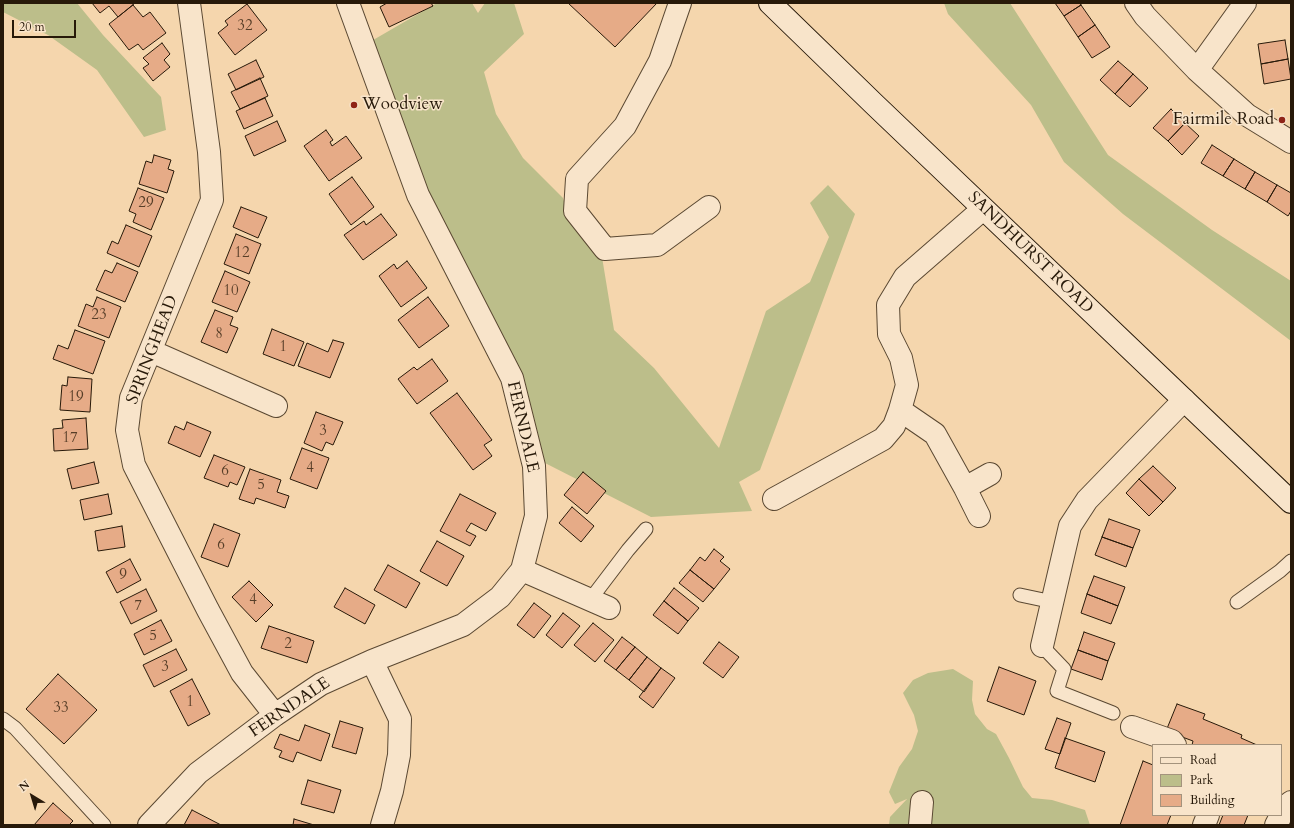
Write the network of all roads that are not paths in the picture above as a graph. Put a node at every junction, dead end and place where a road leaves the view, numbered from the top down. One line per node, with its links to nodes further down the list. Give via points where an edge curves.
1 (189, 3): 11 (street, SPRINGHEAD, via 209,152 212,200)
2 (348, 3): 22 (street, FERNDALE, via 418,195 512,378 534,466 536,516)
3 (680, 3): 9 (street, via 660,61 625,126 577,179 575,211 605,249 657,245)
4 (770, 3): 10 (street, SANDHURST ROAD)
5 (1136, 3): 7 (street, via 1145,16)
6 (1245, 3): 7 (street)
7 (1197, 70): 8 (street, via 1247,115)
8 (1291, 142)
9 (709, 207)
10 (983, 208): 12 (street, SANDHURST ROAD); 14 (street, via 905,277 888,305 889,334 902,358 907,385)
11 (150, 351): 13 (street); 30 (street, SPRINGHEAD, via 131,398 127,430 134,465 242,673)
12 (1184, 400): 18 (street, SANDHURST ROAD); 24 (street, via 1087,500 1070,526)
13 (276, 406)
14 (900, 410): 16 (street, via 935,434); 17 (street, via 894,426 883,439)
15 (990, 474): 16 (street)
16 (965, 488): 19 (street)
17 (774, 499)
18 (1291, 502)
19 (979, 516)
20 (646, 529): 26 (lane, via 628,550)
21 (1291, 561): 25 (lane)
22 (522, 570): 26 (street); 28 (street, FERNDALE, via 500,597 463,625)
23 (1020, 595): 24 (lane)
24 (1052, 602): 27 (street)
25 (1237, 602)
26 (599, 604)
27 (1042, 646): 29 (lane, via 1064,669 1057,691)
28 (372, 661): 30 (street, FERNDALE, via 321,684); 40 (street, via 400,719 399,755)
29 (1113, 713)
30 (275, 715): 39 (street, FERNDALE, via 198,773)
31 (3, 719): 38 (lane, via 15,728)
32 (1132, 727): 33 (street, via 1172,740)
33 (1174, 744)
34 (922, 802): 41 (street)
35 (1291, 802): 36 (street)
36 (1282, 814)
37 (1281, 816): 42 (street)
38 (104, 825)
39 (150, 825)
40 (382, 825)
41 (920, 825)
42 (1276, 825)

